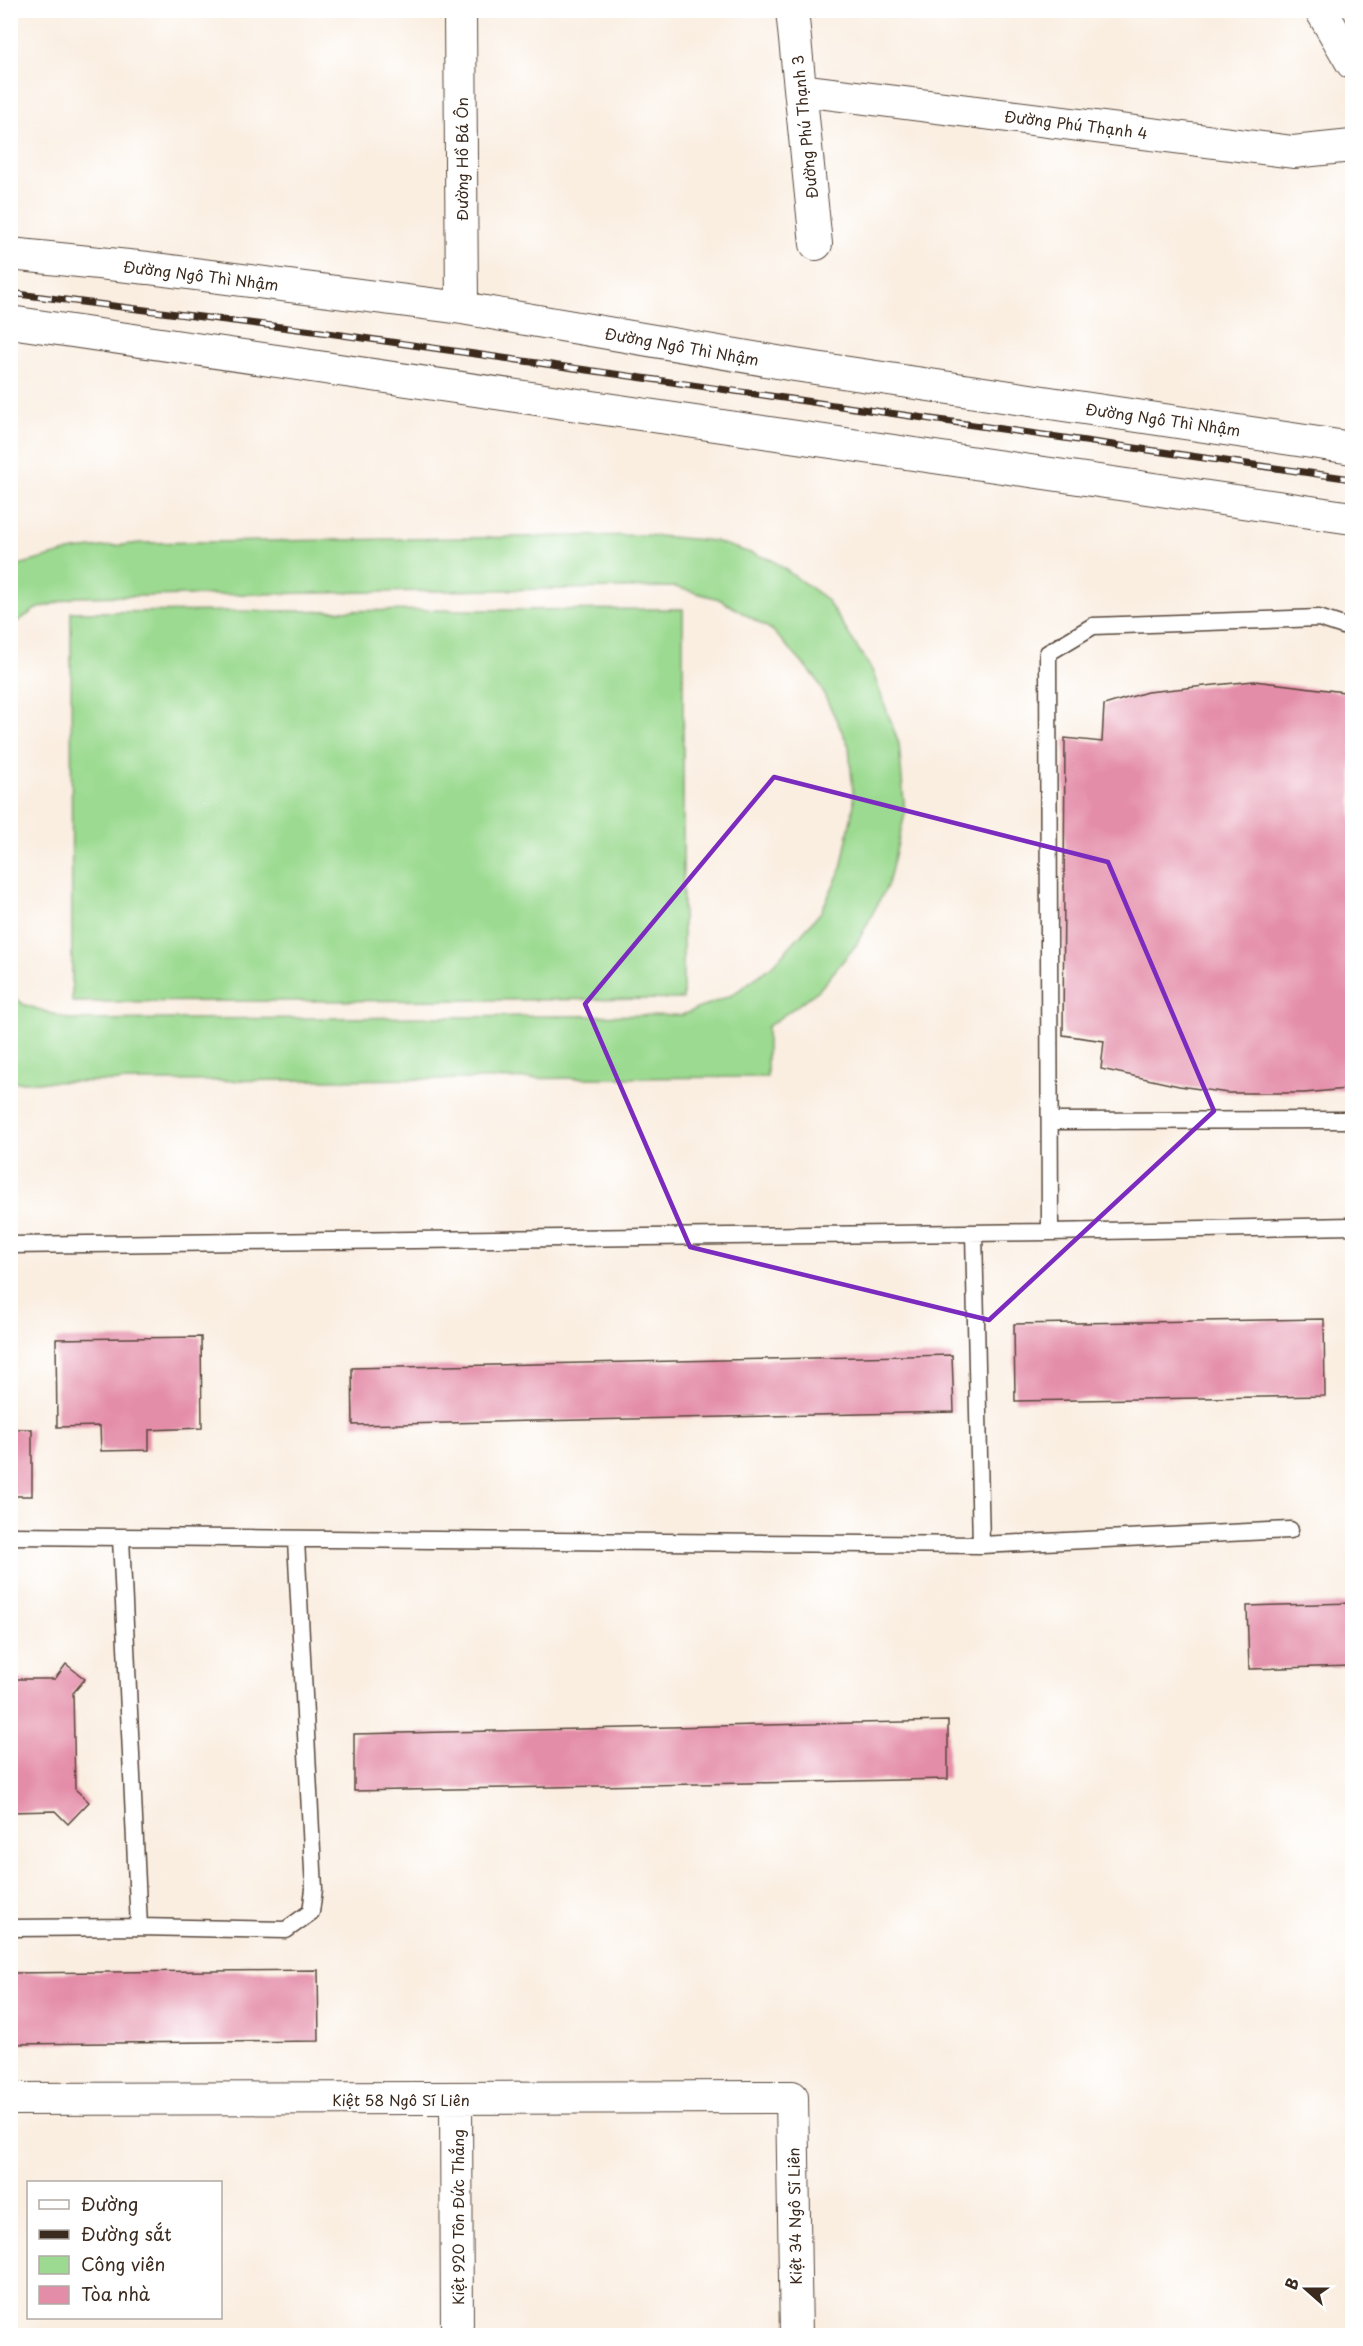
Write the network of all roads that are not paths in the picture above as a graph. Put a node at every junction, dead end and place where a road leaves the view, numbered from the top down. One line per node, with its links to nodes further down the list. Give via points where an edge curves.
1 (460, 10): 9 (street, Đường Hồ Bá Ôn)
2 (792, 10): 5 (street, Đường Phú Thạnh 3)
3 (1321, 10): 4 (street)
4 (1353, 63)
5 (801, 90): 6 (street, Đường Phú Thạnh 4, via 1293,152); 7 (street, Đường Phú Thạnh 3)
6 (1353, 146)
7 (816, 244)
8 (10, 254): 9 (street, Đường Ngô Thì Nhậm)
9 (462, 308): 11 (street, Đường Ngô Thì Nhậm, via 795,365)
10 (10, 321): 12 (street)
11 (1353, 448)
12 (1353, 518)
13 (1353, 629): 15 (lane, via 1320,618 1093,626 1048,653)
14 (1353, 1120): 15 (lane)
15 (1051, 1121): 17 (lane)
16 (1353, 1226): 17 (lane)
17 (1050, 1232): 18 (lane)
18 (974, 1233): 19 (lane); 24 (lane)
19 (10, 1245)
20 (1290, 1530): 24 (lane)
21 (10, 1536): 22 (lane)
22 (121, 1538): 23 (lane); 25 (lane)
23 (296, 1540): 24 (lane); 25 (lane, via 314,1889 311,1912 286,1930)
24 (981, 1545)
25 (139, 1927): 26 (lane)
26 (10, 1928)
27 (792, 2097): 28 (street, Kiệt 58 Ngô Sĩ Liên); 31 (street, Kiệt 34 Ngô Sĩ Liên)
28 (456, 2098): 29 (street, Kiệt 58 Ngô Sĩ Liên); 30 (street, Kiệt 920 Tôn Đức Thắng)
29 (10, 2099)
30 (457, 2336)
31 (796, 2336)

